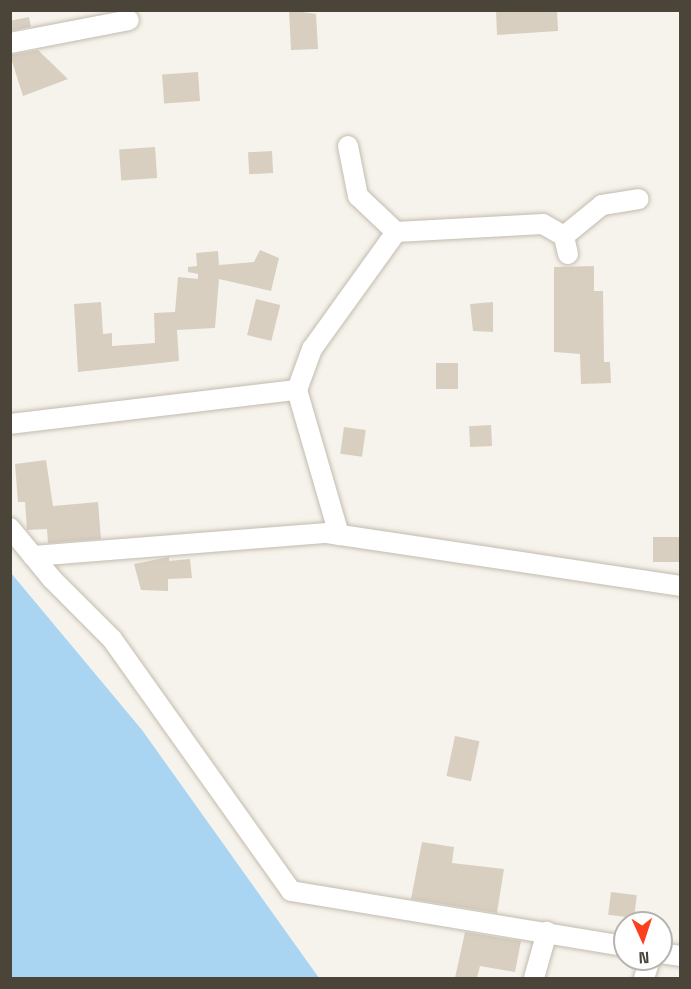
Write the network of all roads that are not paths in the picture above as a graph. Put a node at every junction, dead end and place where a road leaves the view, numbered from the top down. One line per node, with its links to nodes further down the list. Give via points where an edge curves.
1 (129, 20): 2 (street)
2 (10, 43)
3 (348, 146): 5 (street, via 358,196)
4 (639, 199): 5 (street, via 602,205 566,245 543,224)
5 (396, 232): 6 (street, via 312,349)
6 (297, 390): 7 (street); 9 (street)
7 (10, 424)
8 (10, 528): 10 (street)
9 (339, 535): 10 (street); 11 (street)
10 (33, 556): 12 (street, via 112,639 291,891)
11 (681, 586)
12 (547, 932): 13 (street); 14 (street)
13 (613, 944)
14 (534, 978)

